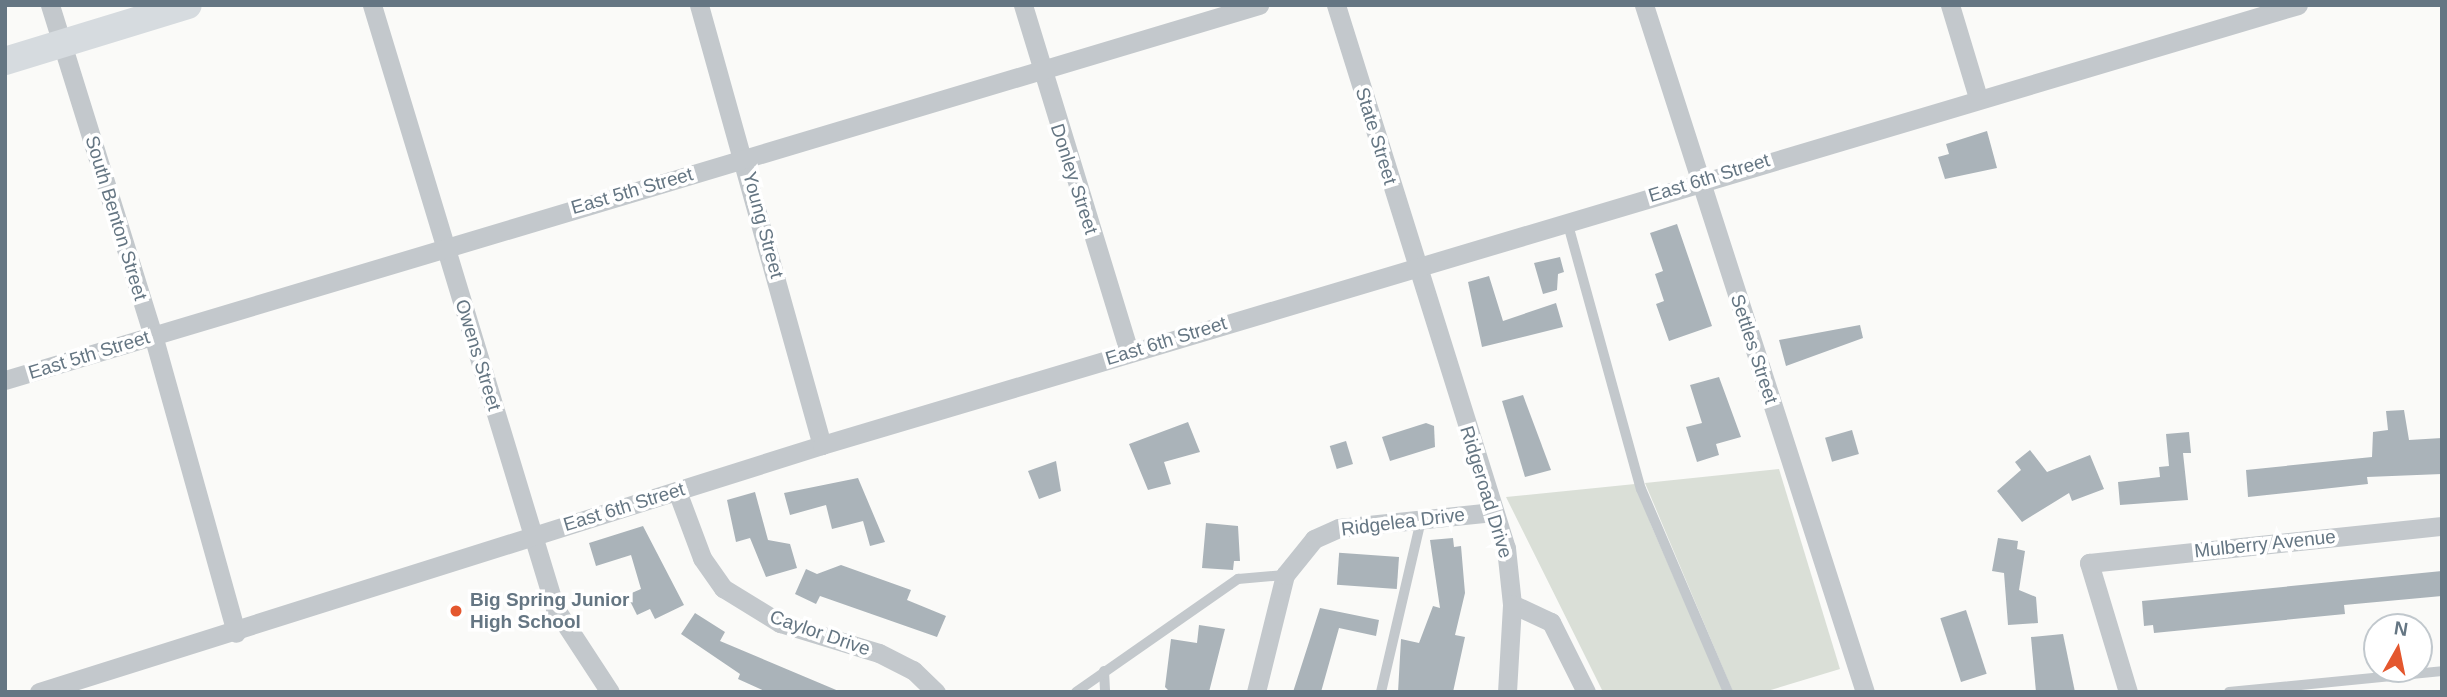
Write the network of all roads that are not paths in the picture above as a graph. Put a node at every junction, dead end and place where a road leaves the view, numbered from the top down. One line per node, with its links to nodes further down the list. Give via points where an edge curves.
1 (50, 5): 11 (street, South Benton Street)
2 (188, 5): 11 (main road)
3 (372, 5): 18 (street, Owens Street)
4 (699, 5): 15 (street, Young Street)
5 (1023, 5): 13 (street, Donley Street)
6 (1259, 5): 13 (street, East 5th Street)
7 (1336, 5): 19 (street, State Street)
8 (1644, 5): 16 (street, Settles Street)
9 (1951, 5): 14 (street)
10 (2298, 5): 14 (street, East 6th Street)
11 (62, 43): 12 (main road); 20 (street, South Benton Street)
12 (5, 61)
13 (1040, 71): 15 (street, East 5th Street); 21 (street, Donley Street)
14 (1978, 98): 16 (street, East 6th Street)
15 (746, 158): 18 (street, East 5th Street); 23 (street, Young Street)
16 (1699, 180): 17 (street, East 6th Street); 44 (street, Settles Street)
17 (1567, 221): 19 (street, East 6th Street); 43 (lane, via 1641,489)
18 (445, 246): 20 (street, East 5th Street); 28 (street, Owens Street)
19 (1416, 267): 21 (street, East 6th Street); 25 (street, Ridgeroad Drive)
20 (153, 335): 22 (street, East 5th Street); 31 (street, South Benton Street)
21 (1129, 352): 23 (street, East 6th Street)
22 (5, 380)
23 (822, 445): 24 (street, East 6th Street)
24 (677, 491): 28 (street, East 6th Street); 36 (street, Caylor Drive, via 702,558 723,588 780,623 879,653 913,670)
25 (1493, 512): 26 (street, Ridgelea Drive); 30 (street, Ridgeroad Drive, via 1506,548)
26 (1421, 520): 29 (street, Ridgelea Drive, via 1339,528 1314,539); 40 (lane)
27 (2442, 526): 45 (street, Mulberry Avenue, via 2089,563)
28 (533, 535): 31 (street, East 6th Street); 35 (street, Owens Street, via 555,608)
29 (1285, 575): 32 (lane, via 1238,579); 39 (street, Ridgelea Drive)
30 (1512, 604): 41 (street); 42 (street, via 1551,622)
31 (236, 633): 34 (street, East 6th Street)
32 (1104, 671): 37 (lane); 38 (lane)
33 (2442, 671): 46 (lane)
34 (39, 692)
35 (610, 692)
36 (936, 692)
37 (1076, 692)
38 (1105, 692)
39 (1256, 692)
40 (1381, 692)
41 (1507, 692)
42 (1586, 692)
43 (1728, 692)
44 (1866, 692)
45 (2128, 692)
46 (2229, 692)

